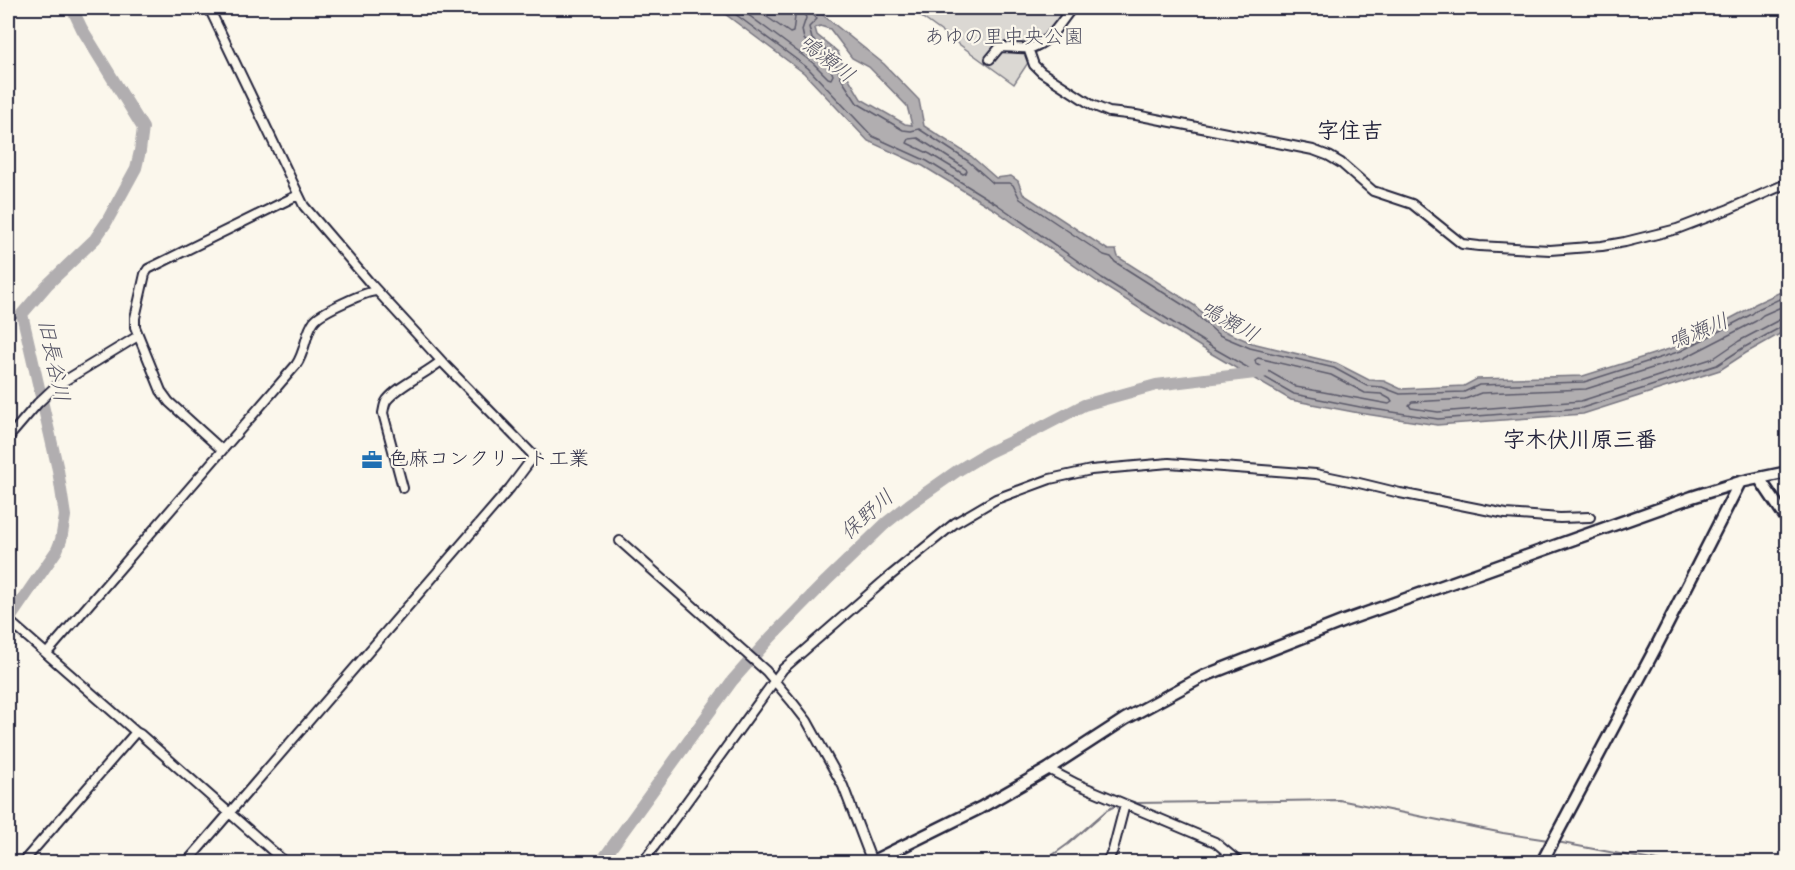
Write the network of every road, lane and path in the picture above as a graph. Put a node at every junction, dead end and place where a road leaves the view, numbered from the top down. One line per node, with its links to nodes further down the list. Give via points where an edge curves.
1 (209, 8): 6 (street)
2 (1072, 8): 3 (street, via 1049,36)
3 (1028, 48): 4 (street, via 999,47); 5 (street, via 1041,72 1100,109 1313,150 1341,163 1373,191 1412,204 1462,244 1550,250 1602,246 1677,229)
4 (990, 59)
5 (1788, 183)
6 (298, 195): 7 (street); 8 (street, via 148,268 135,318)
7 (377, 291): 9 (street); 11 (street, via 334,308 313,322 301,358)
8 (138, 336): 10 (street, via 56,386); 11 (street, via 161,391)
9 (441, 361): 15 (street, via 384,406); 25 (street, via 534,456 466,540)
10 (8, 438)
11 (222, 450): 20 (street)
12 (1788, 472): 13 (street)
13 (1759, 478): 14 (street); 17 (street)
14 (1740, 482): 23 (street, via 1362,615 1204,676 1125,719); 33 (street)
15 (403, 488)
16 (1590, 517): 21 (street, via 1506,514 1316,474 1169,463 1091,470 1050,479 996,499 955,523 843,616)
17 (1788, 521)
18 (620, 541): 21 (street)
19 (8, 620): 20 (street)
20 (47, 653): 22 (street)
21 (774, 681): 29 (street); 30 (street, via 807,721 843,786)
22 (136, 732): 25 (street); 26 (street)
23 (1048, 769): 24 (street); 30 (street)
24 (1122, 802): 31 (street); 32 (street, via 1215,842)
25 (228, 812): 27 (street); 28 (street)
26 (23, 862)
27 (187, 862)
28 (285, 862)
29 (643, 862)
30 (871, 862)
31 (1107, 862)
32 (1239, 862)
33 (1542, 862)

